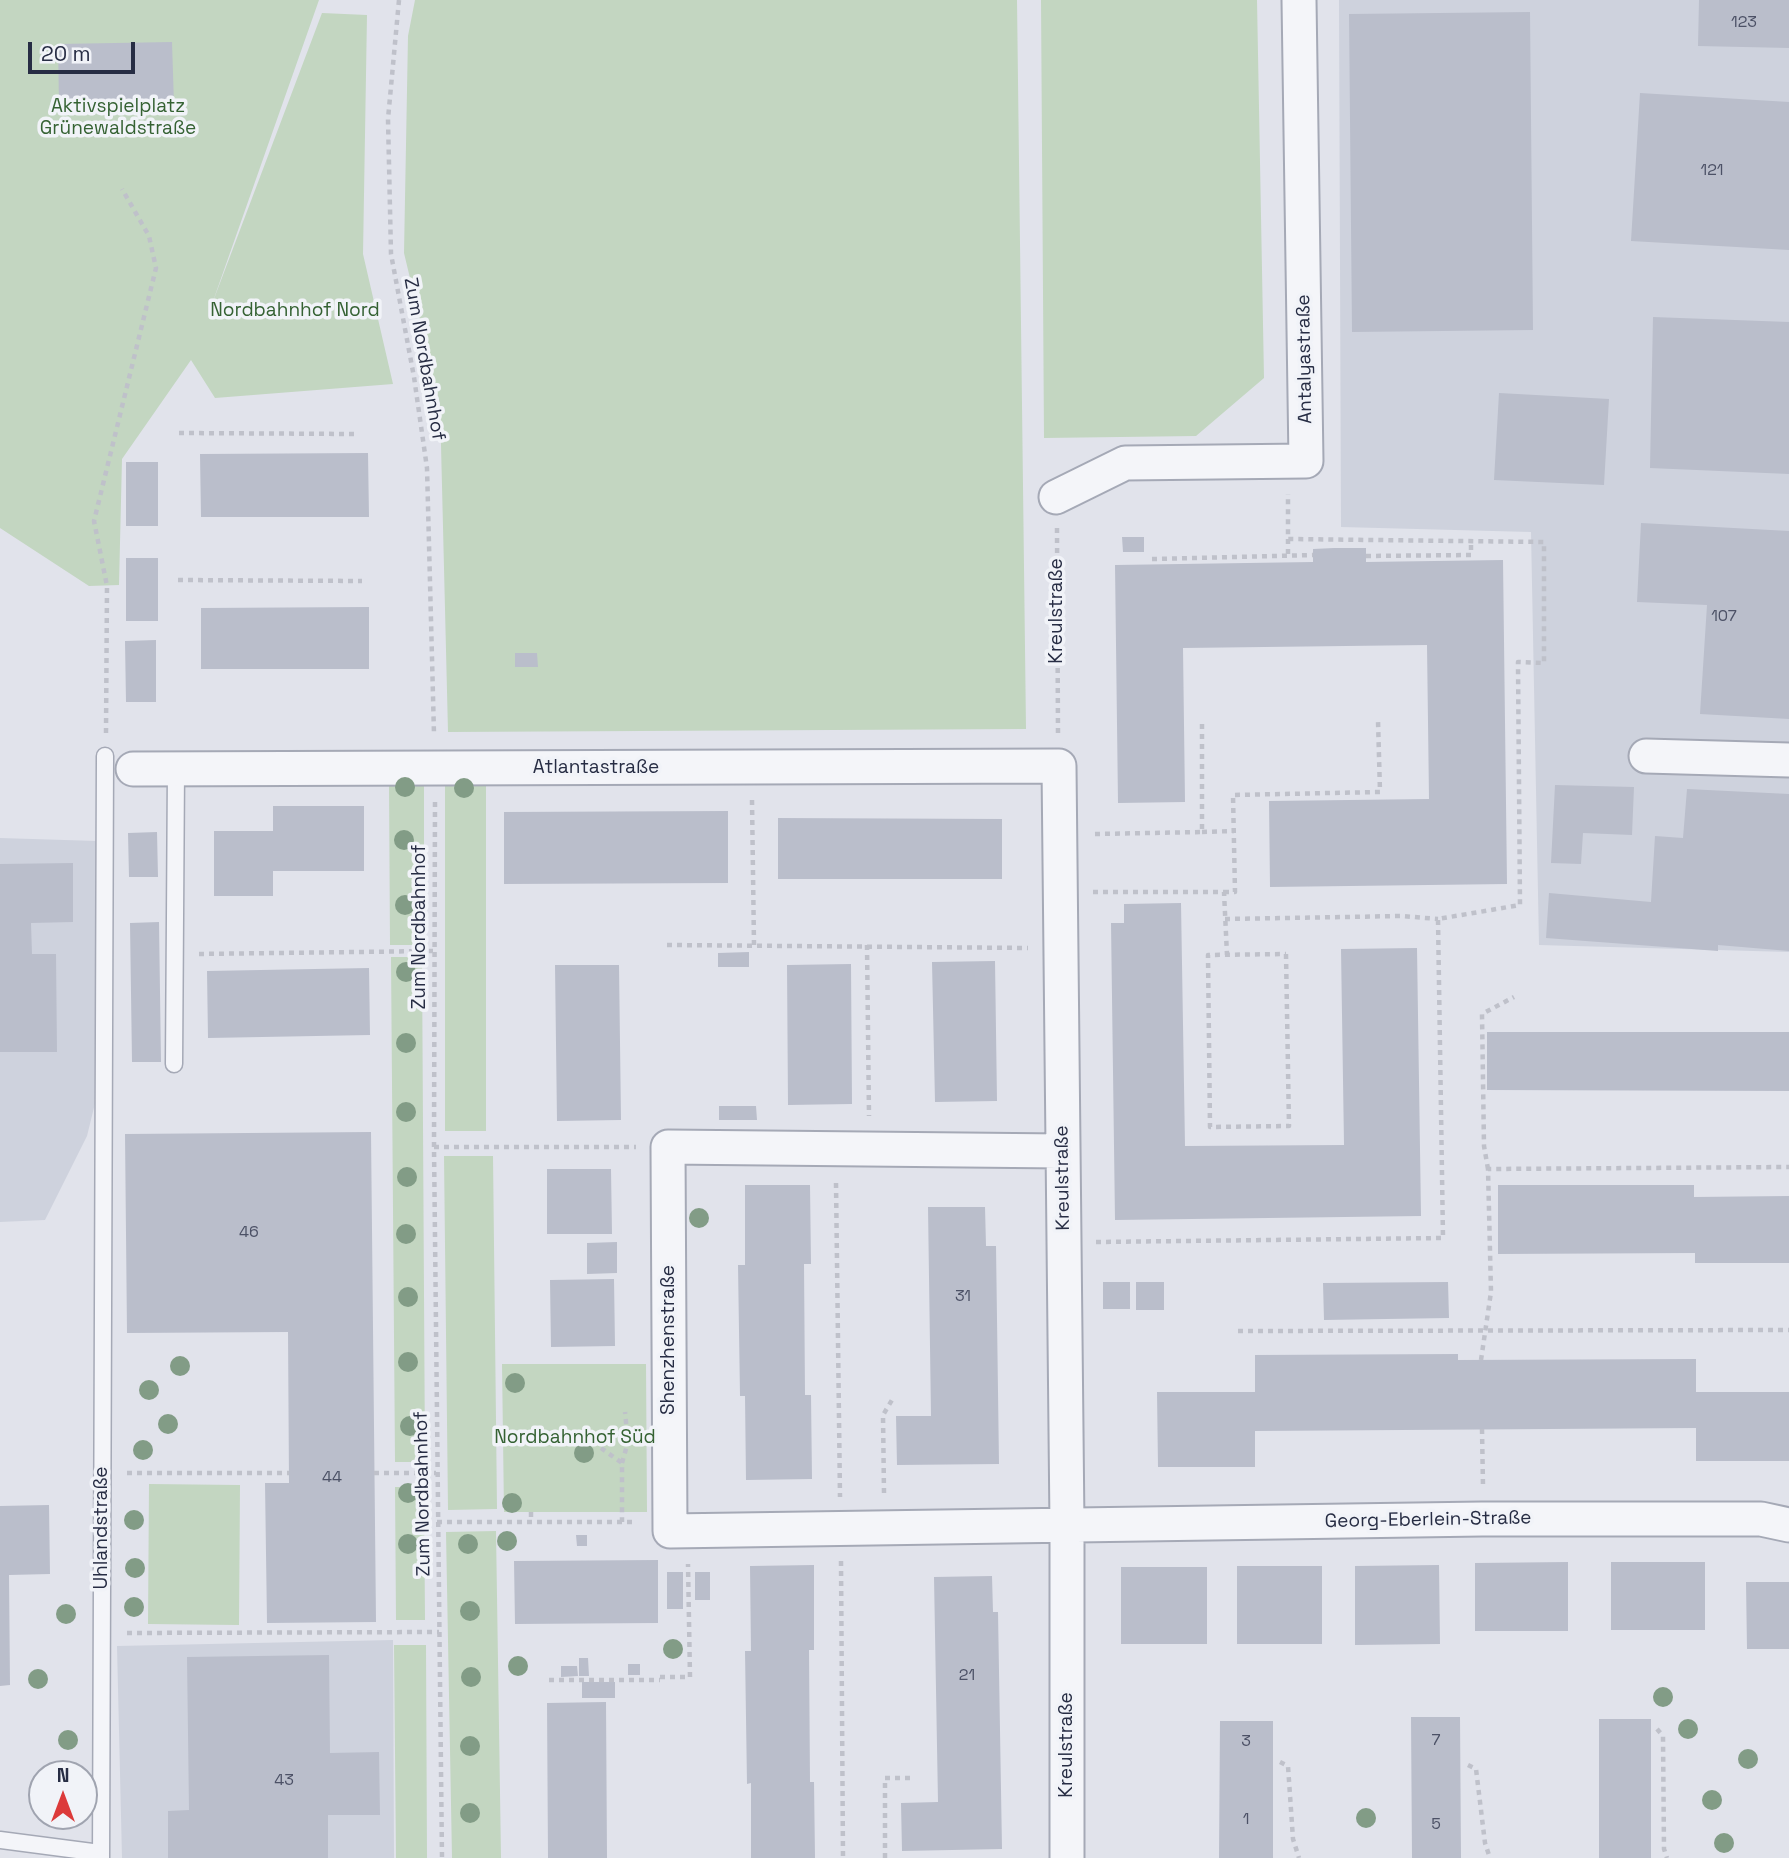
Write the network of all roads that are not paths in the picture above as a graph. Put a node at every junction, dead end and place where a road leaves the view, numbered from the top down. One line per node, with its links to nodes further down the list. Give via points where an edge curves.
1 (1299, 0): 2 (street, Antalyastraße, via 1306,461 1125,463)
2 (1056, 497)
3 (1646, 756): 4 (street)
4 (1789, 760)
5 (119, 762): 7 (street, Atlantastraße); 13 (lane, Uhlandstraße, via 105,1197)
6 (1059, 766): 7 (street, Atlantastraße); 9 (street, Kreulstraße)
7 (176, 769): 8 (lane)
8 (174, 1063)
9 (1063, 1151): 10 (street, Kreulstraße); 10 (street, Shenzhenstraße, via 668,1147 679,1531)
10 (1067, 1525): 11 (street, Georg-Eberlein-Straße, via 1482,1519 1760,1519); 14 (street, Kreulstraße)
11 (1789, 1525)
12 (0, 1840): 13 (lane)
13 (101, 1855)
14 (1067, 1858)

